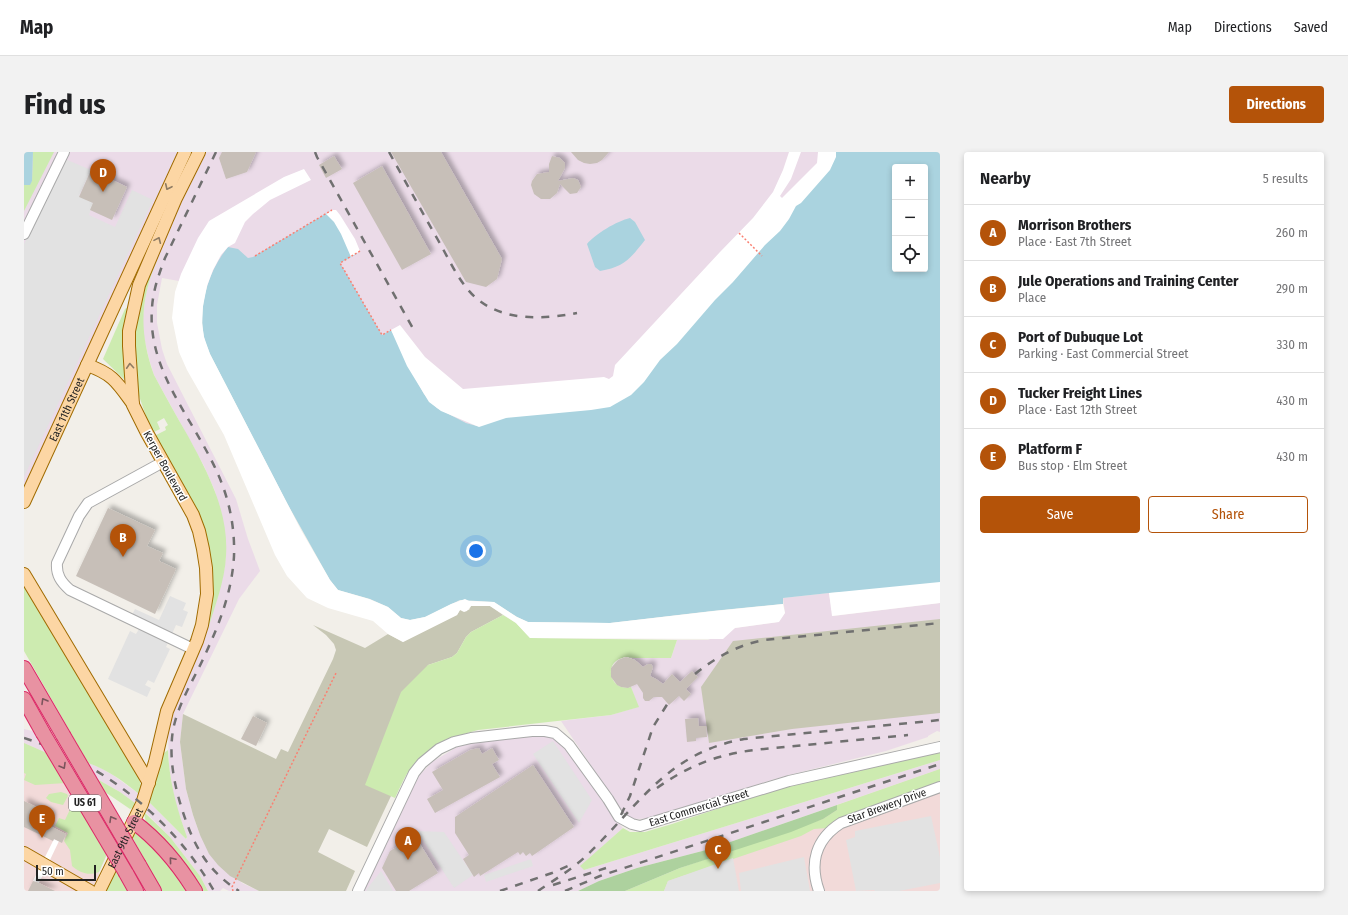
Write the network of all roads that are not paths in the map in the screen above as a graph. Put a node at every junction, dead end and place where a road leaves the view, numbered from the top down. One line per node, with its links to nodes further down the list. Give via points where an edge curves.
1 (64, 152): 4 (street)
2 (185, 152): 6 (main road, one-way to 6)
3 (199, 152): 5 (main road, Kerper Boulevard, one-way to 3)
4 (24, 234)
5 (142, 275): 6 (main road); 8 (main road, Kerper Boulevard, one-way to 5, via 129,330)
6 (109, 317): 7 (main road, East 11th Street)
7 (87, 364): 8 (main road, via 110,376); 10 (main road, East 11th Street)
8 (133, 405): 9 (main road, Kerper Boulevard)
9 (163, 462): 12 (main road, Kerper Boulevard, via 192,515 203,549 207,594 202,625); 12 (street, via 88,503 79,516 56,570 62,583 70,590)
10 (24, 502)
11 (24, 574): 16 (main road)
12 (193, 649): 16 (main road, Kerper Boulevard, via 167,711)
13 (24, 668): 23 (highway, US 61, one-way to 13, bridge)
14 (24, 699): 22 (highway, US 61, one-way to 22, bridge)
15 (940, 746): 25 (street, East Commercial Street, via 789,781 640,826 619,817 569,745 555,733 532,731 454,742 429,756 414,773)
16 (149, 783): 18 (main road, East 9th Street)
17 (940, 787): 26 (street, Star Brewery Drive, via 841,822 819,845 815,857 814,870)
18 (134, 822): 21 (main road, East 9th Street); 24 (highway, one-way to 18, via 164,850)
19 (24, 853): 20 (main road)
20 (90, 891)
21 (98, 891)
22 (136, 891)
23 (154, 891)
24 (195, 891)
25 (358, 891)
26 (819, 891)

